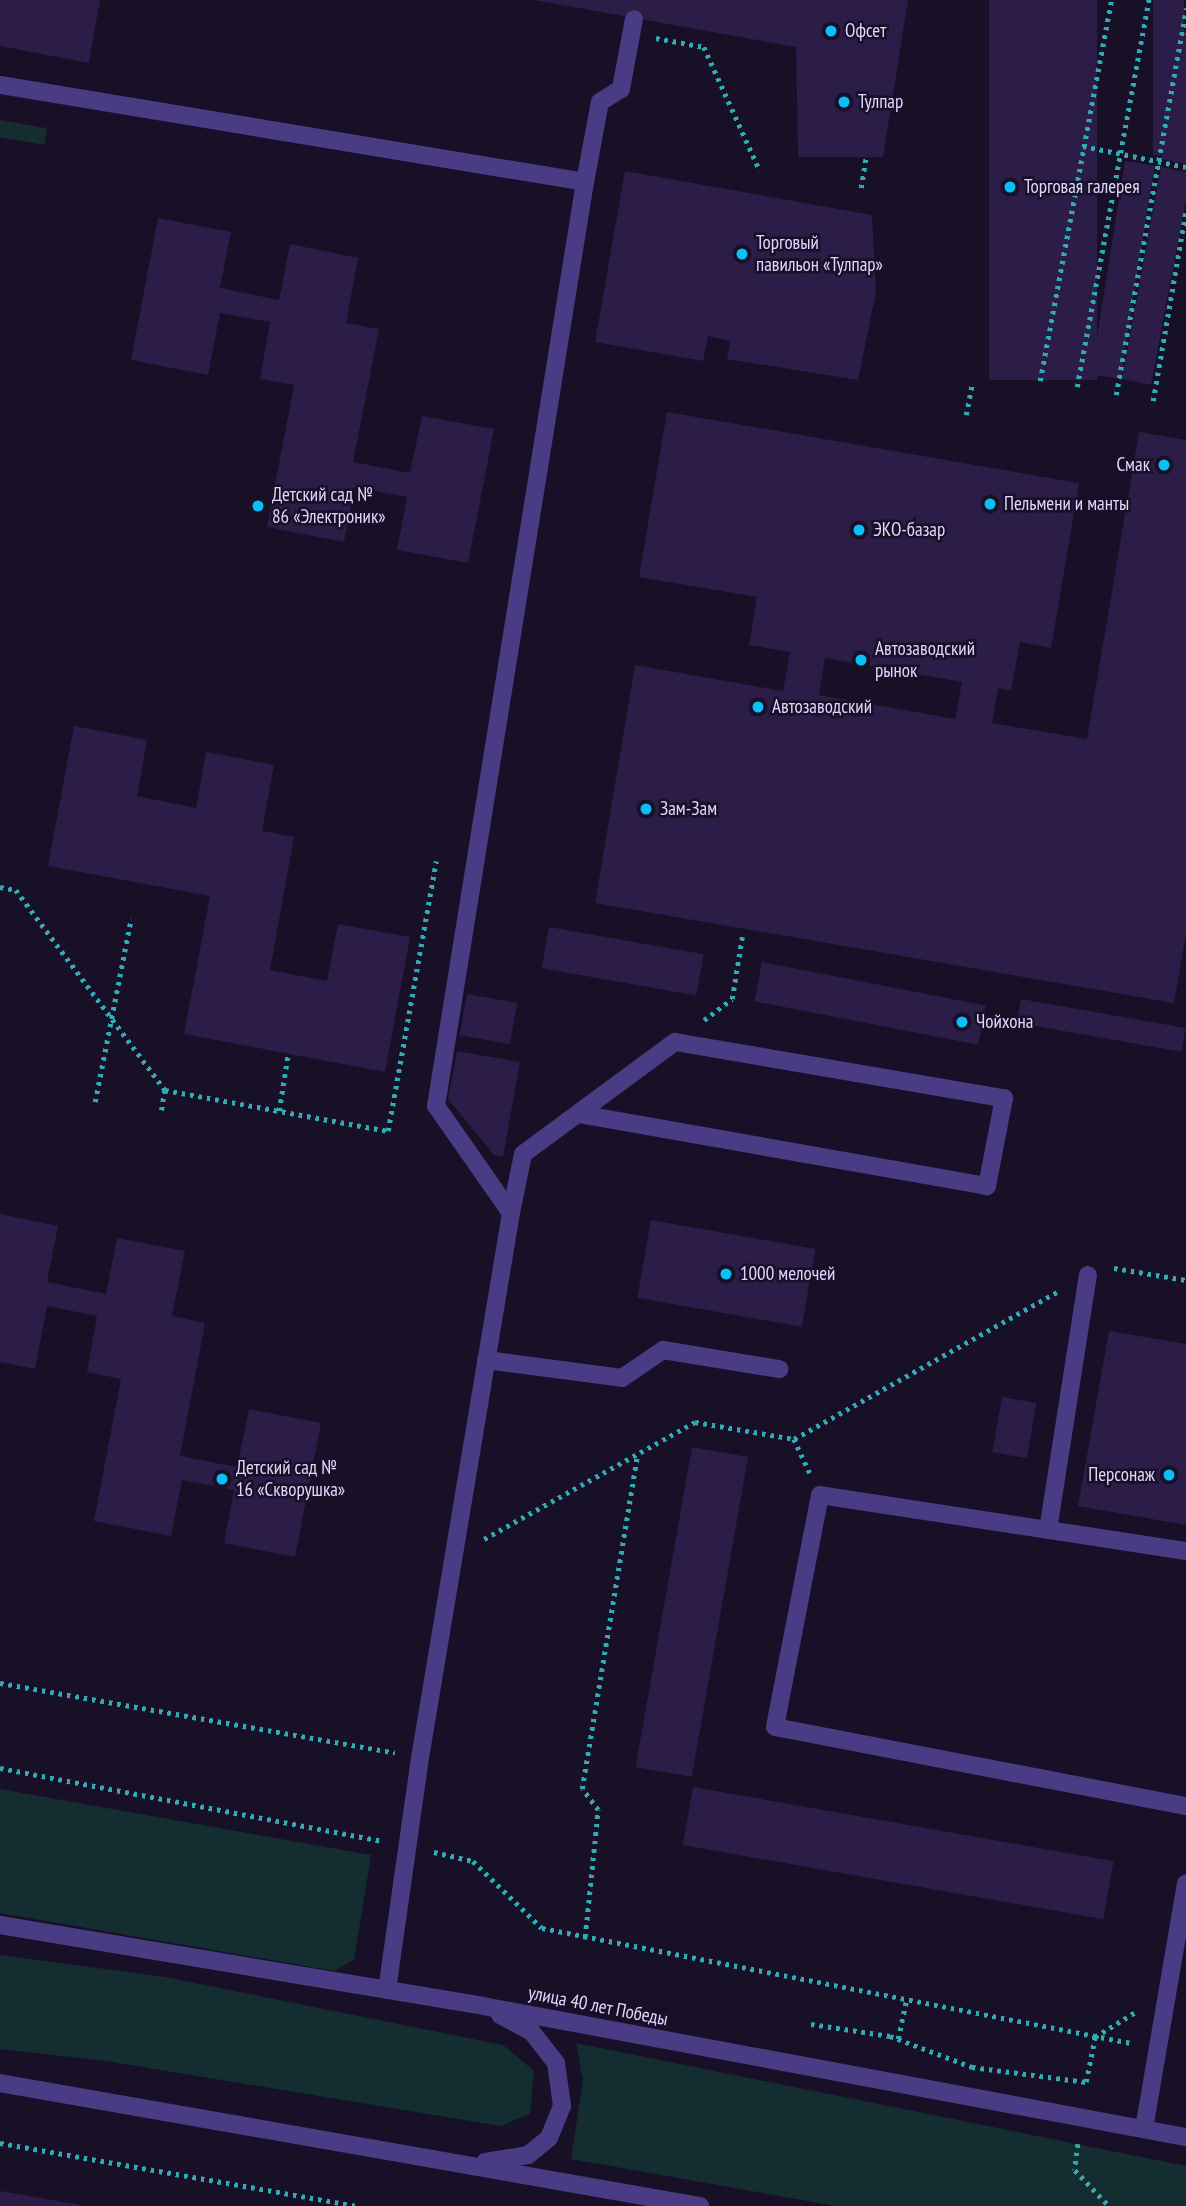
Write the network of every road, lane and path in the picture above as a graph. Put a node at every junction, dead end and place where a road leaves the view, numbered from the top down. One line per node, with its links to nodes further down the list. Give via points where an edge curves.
1 (1111, 0): 6 (path)
2 (1149, 0): 7 (path)
3 (1186, 8): 9 (path)
4 (633, 26): 11 (path, via 704,47); 12 (street, via 621,89 600,102)
5 (0, 85): 12 (street)
6 (1083, 146): 7 (path); 15 (path)
7 (1121, 154): 9 (path); 17 (path)
8 (866, 157): 13 (path)
9 (1160, 162): 10 (path); 18 (path)
10 (1186, 167)
11 (760, 171)
12 (585, 182): 33 (street, via 480,775 436,1106)
13 (861, 188)
14 (1186, 210): 19 (path)
15 (1040, 381)
16 (972, 383): 20 (path)
17 (1077, 387)
18 (1116, 395)
19 (1153, 401)
20 (966, 415)
21 (436, 861): 30 (path, via 388,1131)
22 (0, 887): 25 (path, via 16,890)
23 (131, 919): 25 (path)
24 (742, 937): 26 (path, via 732,999)
25 (112, 1018): 28 (path); 29 (path)
26 (676, 1042): 32 (street); 32 (street, via 1004,1098 987,1186)
27 (288, 1054): 30 (path)
28 (165, 1090): 30 (path); 31 (path)
29 (95, 1102)
30 (279, 1111)
31 (161, 1114)
32 (578, 1114): 33 (street, via 523,1154)
33 (511, 1213): 36 (street)
34 (1088, 1275): 35 (path, via 1104,1266); 38 (path); 41 (street)
35 (1186, 1280)
36 (486, 1360): 37 (street, via 622,1378 663,1350); 43 (street)
37 (779, 1369)
38 (794, 1439): 39 (path, via 695,1422); 40 (path)
39 (638, 1454): 43 (path); 51 (path, via 582,1789 598,1810)
40 (820, 1495): 41 (street); 47 (street, via 775,1727)
41 (1048, 1530): 42 (street)
42 (1186, 1551)
43 (453, 1556): 45 (street)
44 (0, 1683): 45 (path)
45 (420, 1758): 48 (street)
46 (0, 1768): 48 (path)
47 (1186, 1807)
48 (406, 1846): 51 (path, via 473,1861 542,1928); 52 (street)
49 (1186, 1884): 53 (street)
50 (0, 1925): 52 (street, улица 40 лет Победы)
51 (585, 1937): 54 (path)
52 (387, 1990): 55 (street, улица 40 лет Победы)
53 (1167, 1993): 57 (path); 59 (street)
54 (906, 2000): 57 (path); 58 (path)
55 (483, 2006): 61 (street, улица 40 лет Победы); 65 (street, via 532,2032 556,2063 562,2106 549,2138 528,2155)
56 (811, 2024): 58 (path)
57 (1095, 2037): 58 (path, via 1086,2082 972,2067); 59 (path)
58 (898, 2039)
59 (1158, 2048): 61 (street)
60 (0, 2083): 65 (street)
61 (1144, 2129): 62 (street, улица 40 лет Победы)
62 (1186, 2137)
63 (0, 2143): 66 (path)
64 (1078, 2144): 68 (path, via 1075,2171)
65 (471, 2165): 67 (street)
66 (356, 2206)
67 (700, 2206)
68 (1109, 2206)

